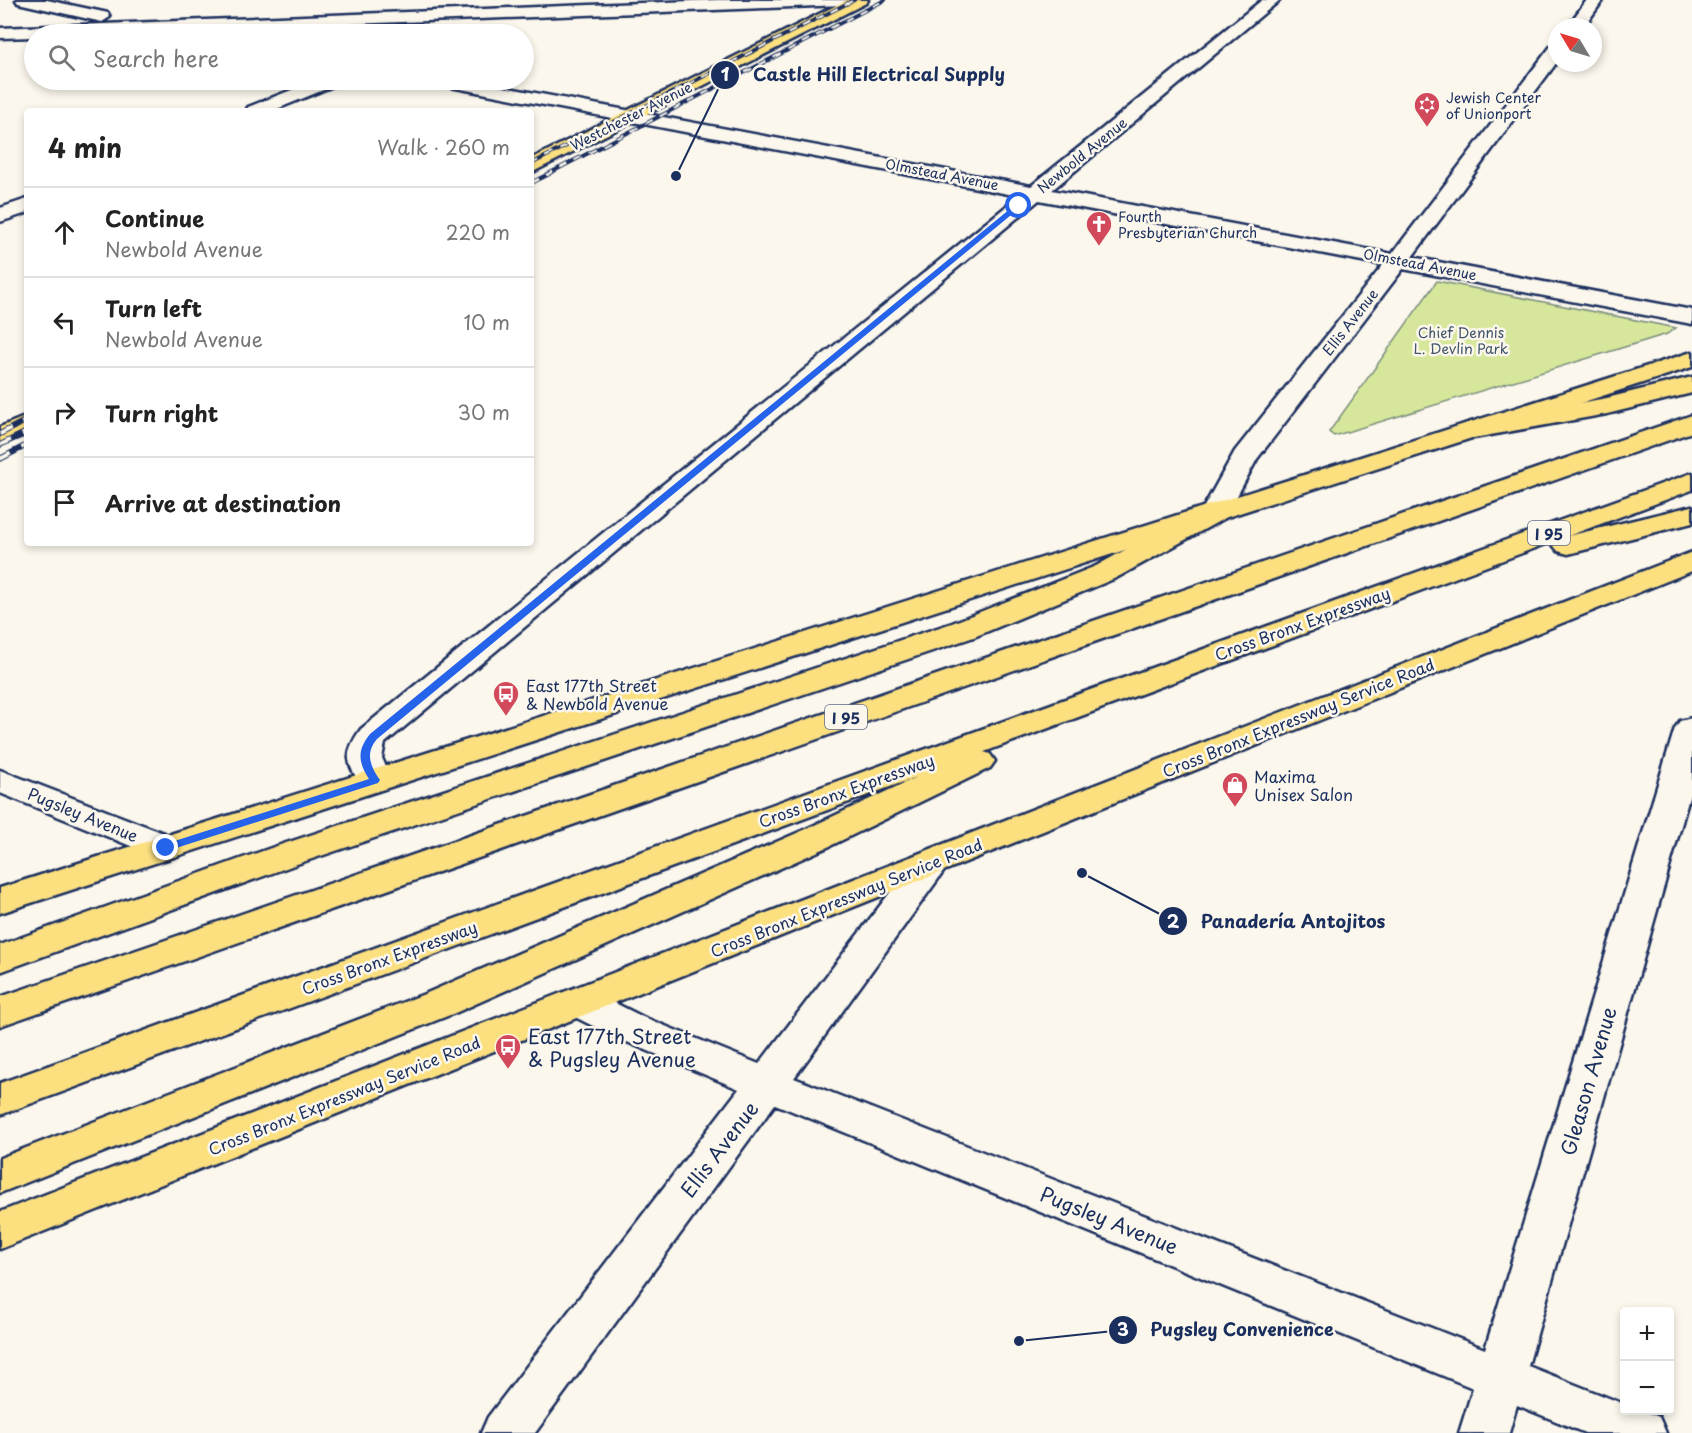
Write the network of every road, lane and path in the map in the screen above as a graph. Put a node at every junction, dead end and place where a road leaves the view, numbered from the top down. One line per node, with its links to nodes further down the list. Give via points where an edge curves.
1 (24, 0): 9 (street, via 112,20)
2 (843, 0): 6 (street)
3 (860, 0): 7 (main road, Westchester Avenue)
4 (1272, 0): 22 (street, Newbold Avenue)
5 (1595, 0): 8 (street)
6 (583, 11): 7 (street); 10 (street); 11 (street)
7 (831, 15): 20 (main road, Westchester Avenue)
8 (1582, 18)
9 (111, 24)
10 (374, 24)
11 (483, 24)
12 (0, 33): 13 (street)
13 (24, 33)
14 (24, 43): 15 (street)
15 (0, 44)
16 (1548, 62): 25 (street, Ellis Avenue)
17 (307, 90): 19 (street)
18 (494, 90): 20 (street, Olmstead Avenue)
19 (262, 108)
20 (633, 116): 21 (main road, Westchester Avenue); 22 (street, Olmstead Avenue)
21 (534, 166)
22 (1036, 192): 25 (street, Olmstead Avenue); 40 (street, Newbold Avenue, via 373,736 364,756 365,766)
23 (24, 205): 24 (street)
24 (0, 216)
25 (1398, 260): 26 (street, Olmstead Avenue); 34 (street, Ellis Avenue, via 1245,457)
26 (1692, 317)
27 (1692, 359): 31 (main road)
28 (1692, 385): 31 (main road, via 1607,406)
29 (1692, 423): 47 (main road, I 95)
30 (24, 425): 32 (main road)
31 (1474, 430): 34 (main road)
32 (0, 437)
33 (1692, 481): 37 (main road, Cross Bronx Expressway / I 95)
34 (1215, 512): 40 (main road); 45 (main road, via 1106,572 973,626 284,856)
35 (1692, 514): 37 (main road)
36 (1692, 561): 43 (main road, Cross Bronx Expressway Service Road)
37 (1406, 585): 38 (main road, Cross Bronx Expressway / I 95)
38 (1158, 675): 49 (main road, Cross Bronx Expressway / I 95); 50 (main road, via 817,838 527,966 356,1038)
39 (1692, 728): 52 (street, Gleason Avenue)
40 (375, 780): 42 (main road)
41 (0, 781): 42 (street, Pugsley Avenue)
42 (166, 848): 44 (main road)
43 (931, 864): 46 (main road, Cross Bronx Expressway Service Road); 48 (street, Ellis Avenue)
44 (0, 901)
45 (0, 959)
46 (579, 1002): 48 (street, Pugsley Avenue); 51 (main road, Cross Bronx Expressway Service Road)
47 (0, 1012)
48 (767, 1084): 52 (street, Pugsley Avenue); 53 (street, Ellis Avenue)
49 (0, 1100)
50 (0, 1176)
51 (0, 1231)
52 (1501, 1376): 54 (street, Gleason Avenue); 55 (street, Pugsley Avenue)
53 (506, 1433)
54 (1484, 1433)
55 (1641, 1433)

